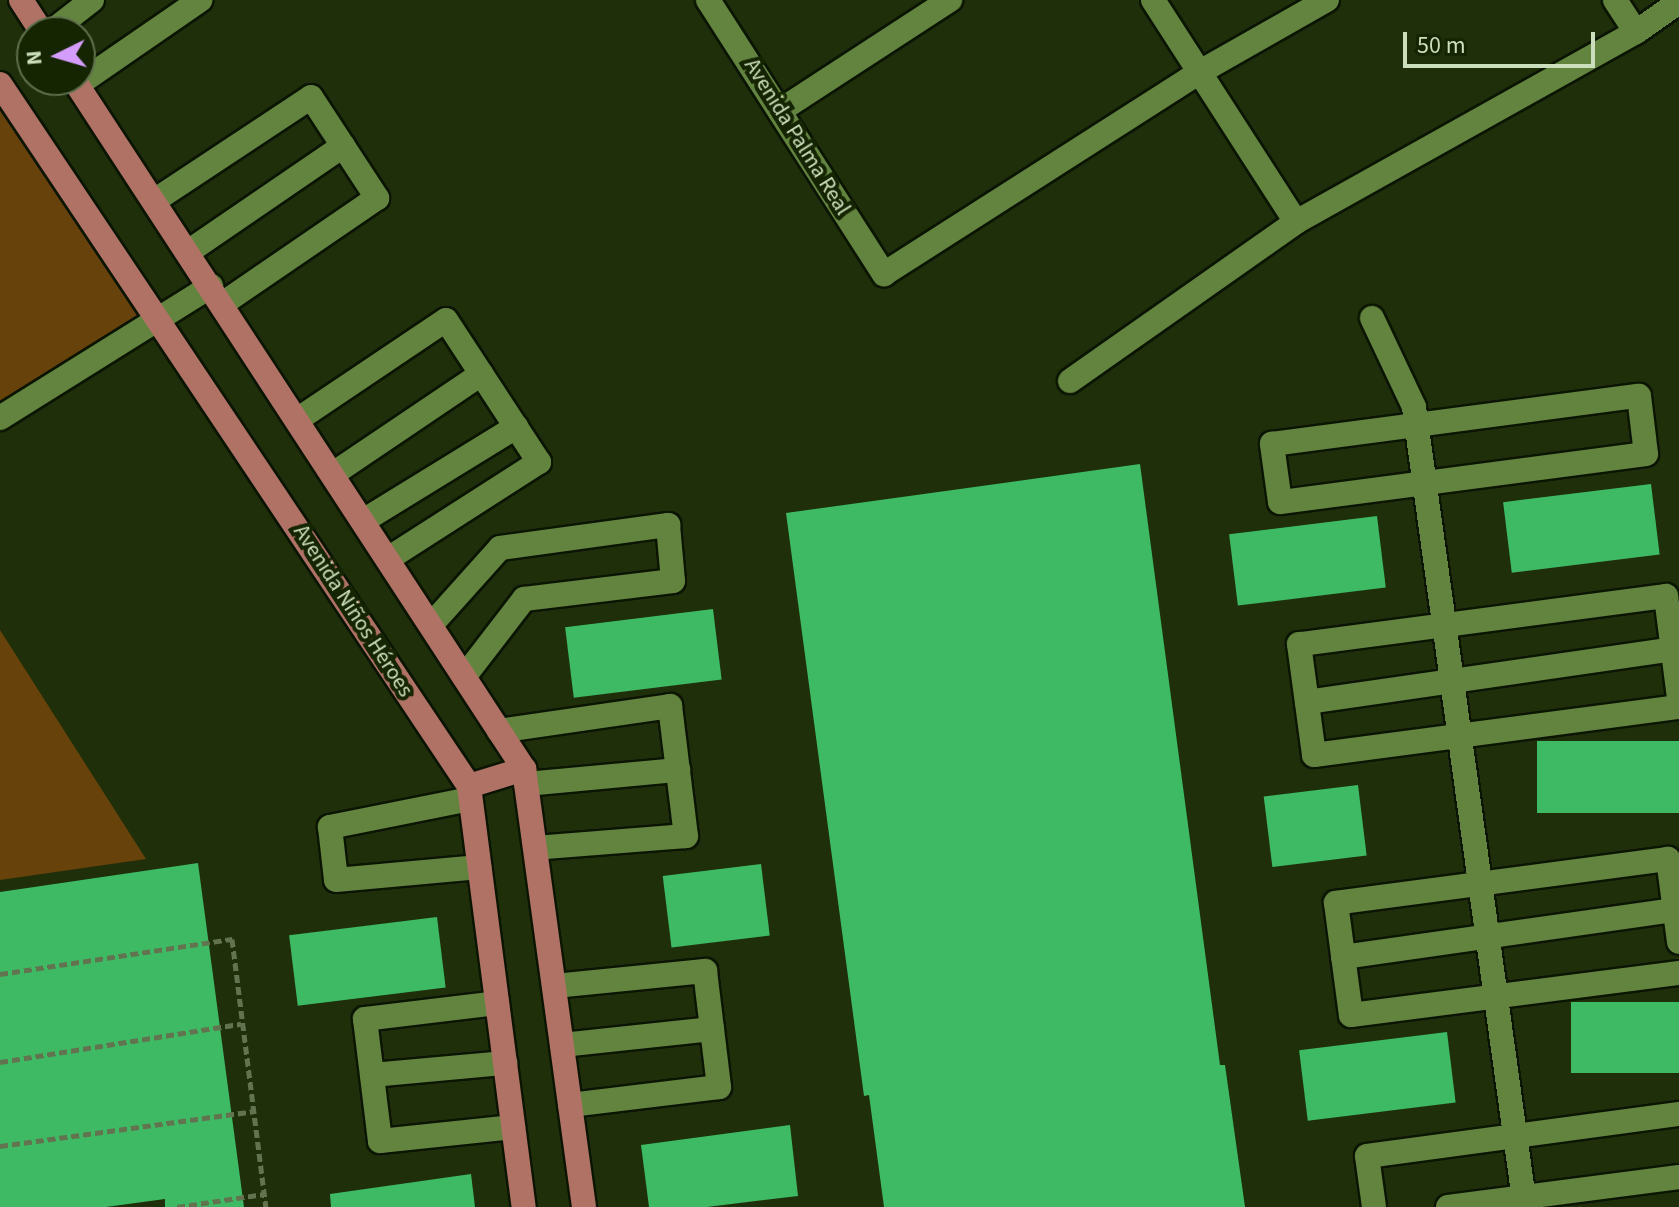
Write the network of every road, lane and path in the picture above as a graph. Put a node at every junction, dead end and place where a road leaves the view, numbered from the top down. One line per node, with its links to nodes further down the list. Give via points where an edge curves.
1 (92, 0): 9 (street)
2 (200, 0): 11 (street)
3 (708, 0): 15 (street, Avenida Palma Real)
4 (950, 0): 15 (street)
5 (1153, 0): 12 (street)
6 (1327, 0): 12 (street)
7 (1615, 0): 10 (street)
8 (1679, 2): 10 (street)
9 (72, 16)
10 (1636, 32): 18 (street)
11 (96, 70)
12 (1200, 72): 15 (street, Avenida Palma Real, via 884,274); 18 (street)
13 (0, 84): 21 (main road, Avenida Niños Héroes)
14 (85, 96): 17 (main road)
15 (781, 110)
16 (343, 146): 17 (street, via 311,97); 19 (street); 20 (street, via 377,198)
17 (154, 201): 19 (main road)
18 (1296, 222): 24 (street)
19 (188, 252): 20 (main road)
20 (216, 295): 21 (street); 26 (main road)
21 (159, 318): 25 (street); 45 (main road, Avenida Niños Héroes)
22 (1372, 318): 27 (street, via 1414,407)
23 (481, 374): 26 (street, via 446,320); 28 (street); 29 (street)
24 (1070, 381)
25 (0, 418)
26 (297, 420): 29 (main road)
27 (1417, 425): 30 (street); 30 (street, via 1272,444 1280,502); 30 (street, via 1639,396 1646,454)
28 (516, 427): 31 (street); 32 (street, via 539,462)
29 (333, 474): 31 (main road)
30 (1425, 482): 34 (street)
31 (363, 521): 32 (main road)
32 (388, 559): 33 (main road)
33 (431, 625): 36 (main road); 36 (street, via 500,548 668,525 673,581 524,599)
34 (1444, 625): 35 (street, via 1666,596); 37 (street); 39 (street, via 1299,644)
35 (1673, 649): 37 (street); 38 (street)
36 (464, 677): 41 (main road)
37 (1451, 681): 39 (street); 42 (street)
38 (1679, 698)
39 (1307, 702): 42 (street, via 1314,755)
40 (1679, 707): 42 (street)
41 (499, 731): 43 (street, via 670,706); 44 (main road)
42 (1459, 736): 48 (street)
43 (678, 770): 44 (street); 46 (street, via 686,836)
44 (525, 777): 45 (main road); 46 (main road)
45 (469, 792): 47 (main road, Avenida Niños Héroes); 47 (street, via 330,827 336,880)
46 (535, 848): 55 (main road)
47 (479, 867): 57 (main road, Avenida Niños Héroes)
48 (1479, 884): 49 (street, via 1668,859); 50 (street); 52 (street, via 1336,903)
49 (1675, 910): 50 (street); 51 (street)
50 (1487, 936): 52 (street); 56 (street)
51 (1679, 942)
52 (1343, 957): 56 (street, via 1351,1015)
53 (1679, 973): 56 (street)
54 (0, 974): 58 (path, via 232,939)
55 (554, 986): 59 (street, via 705,971); 60 (main road)
56 (1496, 997): 68 (street)
57 (497, 1003): 62 (main road, Avenida Niños Héroes); 63 (street, via 365,1019)
58 (241, 1024): 61 (path); 65 (path)
59 (712, 1029): 60 (street); 64 (street, via 719,1087)
60 (562, 1045): 64 (main road)
61 (0, 1062)
62 (505, 1063): 63 (street); 67 (main road, Avenida Niños Héroes)
63 (372, 1075): 67 (street, via 380,1141)
64 (570, 1105): 76 (main road)
65 (254, 1111): 69 (path); 71 (path)
66 (1679, 1114): 68 (street)
67 (513, 1127): 75 (main road, Avenida Niños Héroes)
68 (1516, 1136): 72 (street); 77 (street, via 1367,1156)
69 (0, 1146)
70 (1679, 1177): 72 (street)
71 (264, 1194): 73 (path); 74 (path)
72 (1524, 1202): 78 (street)
73 (177, 1207)
74 (266, 1207)
75 (524, 1207)
76 (584, 1207)
77 (1374, 1207)
78 (1448, 1207)

